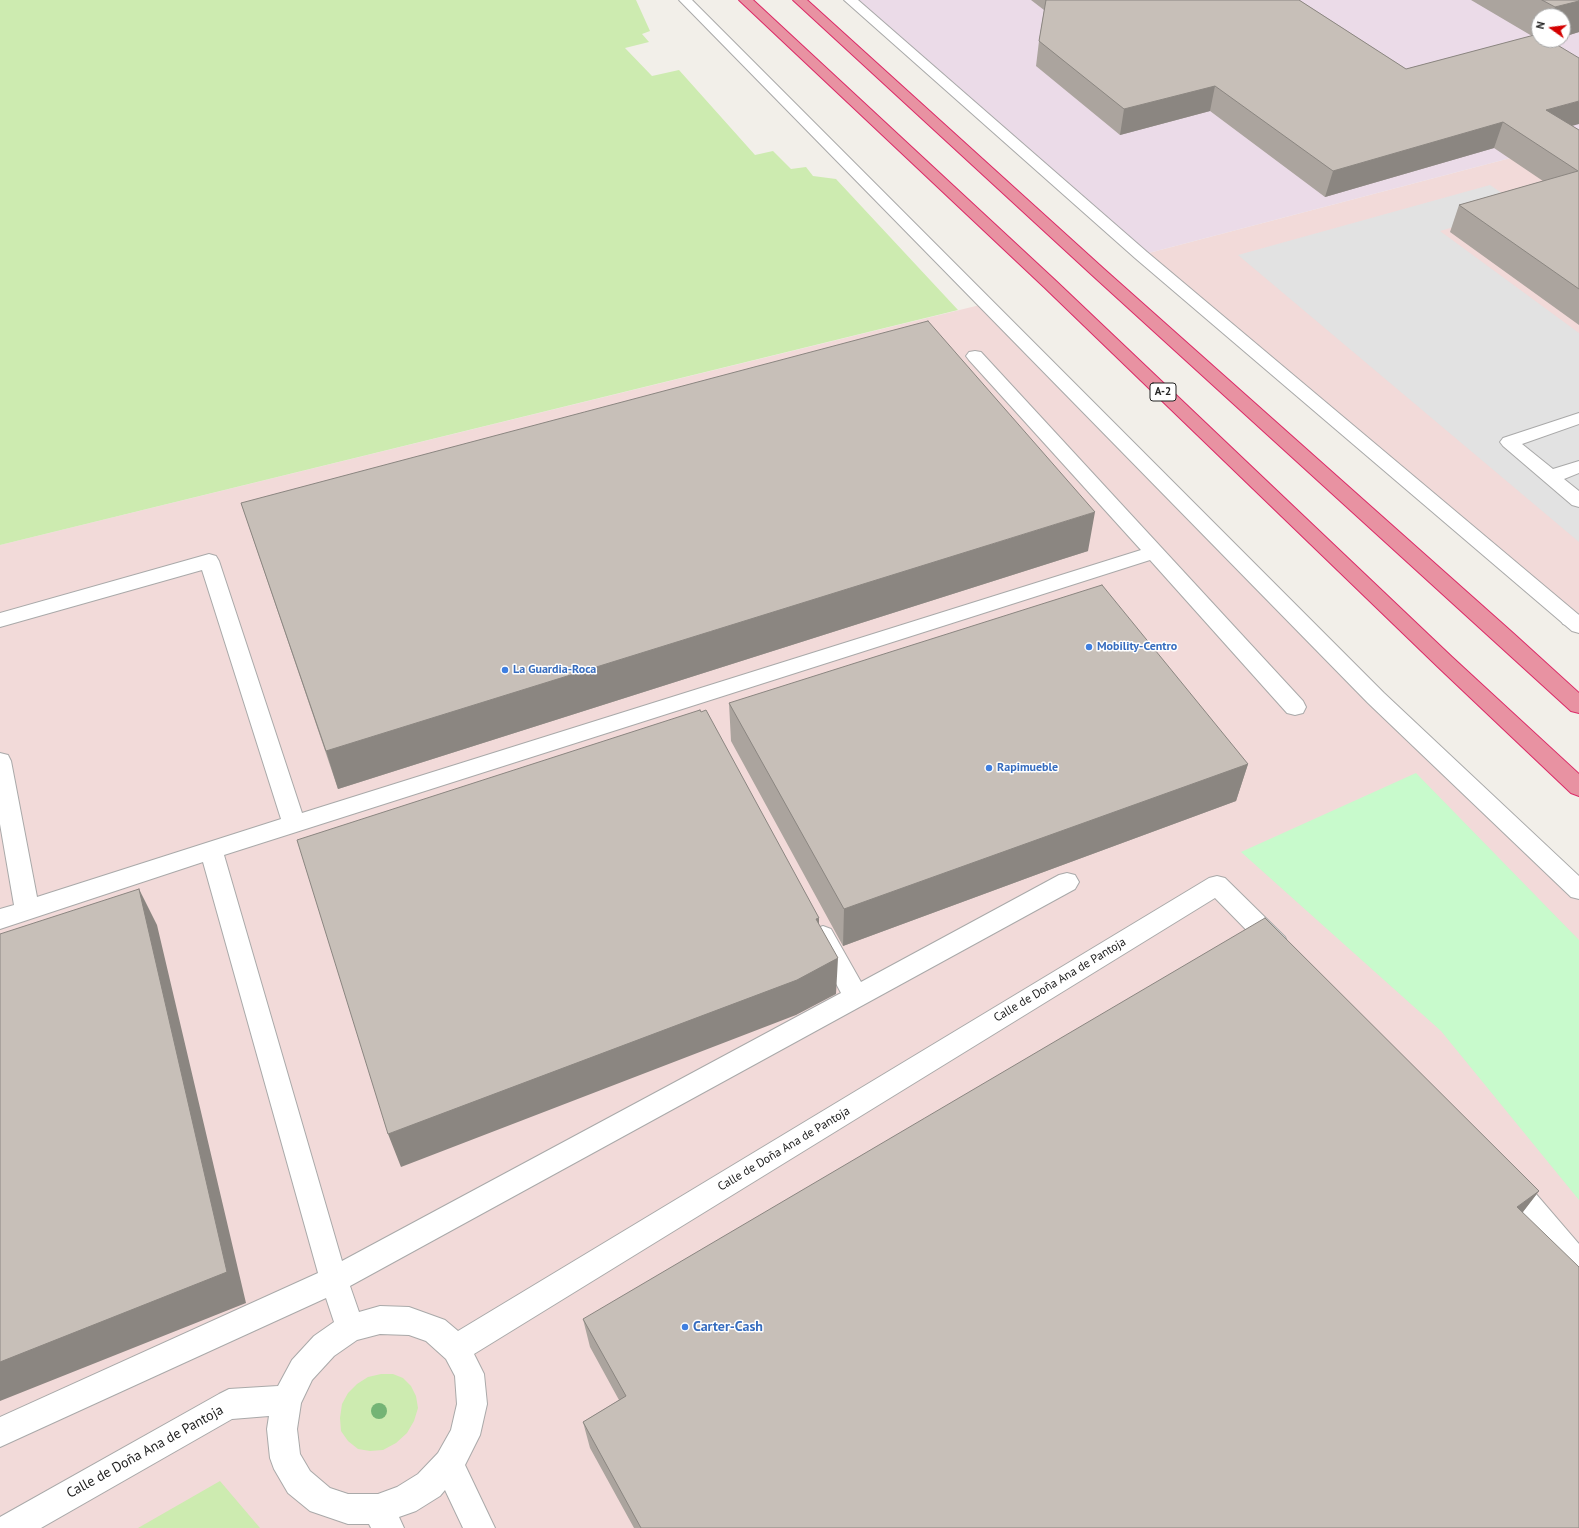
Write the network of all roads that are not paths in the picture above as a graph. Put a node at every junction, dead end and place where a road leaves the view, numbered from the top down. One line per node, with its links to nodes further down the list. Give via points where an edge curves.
1 (685, 0): 22 (street, via 1376,698)
2 (745, 0): 18 (highway, A-2, via 1045,279)
3 (799, 0): 14 (highway)
4 (850, 0): 12 (street, via 1141,255)
5 (975, 356): 10 (street)
6 (1579, 418): 8 (street, via 1509,442)
7 (1579, 467): 8 (street)
8 (1550, 477): 9 (street)
9 (1579, 501)
10 (1155, 552): 13 (street); 15 (street)
11 (0, 620): 19 (street, via 209,561)
12 (1576, 623)
13 (694, 698): 16 (street); 19 (street)
14 (1579, 705)
15 (1295, 707)
16 (706, 719)
17 (0, 761): 23 (street)
18 (1579, 788)
19 (294, 824): 20 (street)
20 (211, 850): 23 (street); 30 (street)
21 (1067, 882): 27 (street)
22 (1579, 890)
23 (27, 910): 24 (street)
24 (0, 919)
25 (814, 920): 27 (street)
26 (1290, 959): 32 (street, Calle de Doña Ana de Pantoja, via 1216,885)
27 (856, 997): 30 (street)
28 (1492, 1163): 29 (street)
29 (1579, 1265)
30 (334, 1280): 31 (street); 34 (street)
31 (350, 1328): 32 (street, via 380,1320 409,1321 435,1330); 33 (street, via 319,1350 302,1370)
32 (456, 1349): 35 (street, via 469,1374 472,1404 465,1435)
33 (287, 1400): 36 (street, via 282,1429 286,1458 299,1482 321,1500); 37 (street, Calle de Doña Ana de Pantoja, via 230,1404)
34 (0, 1432)
35 (449, 1464): 36 (street, via 429,1486 404,1500); 38 (street)
36 (383, 1518)
37 (11, 1528)
38 (479, 1528)

